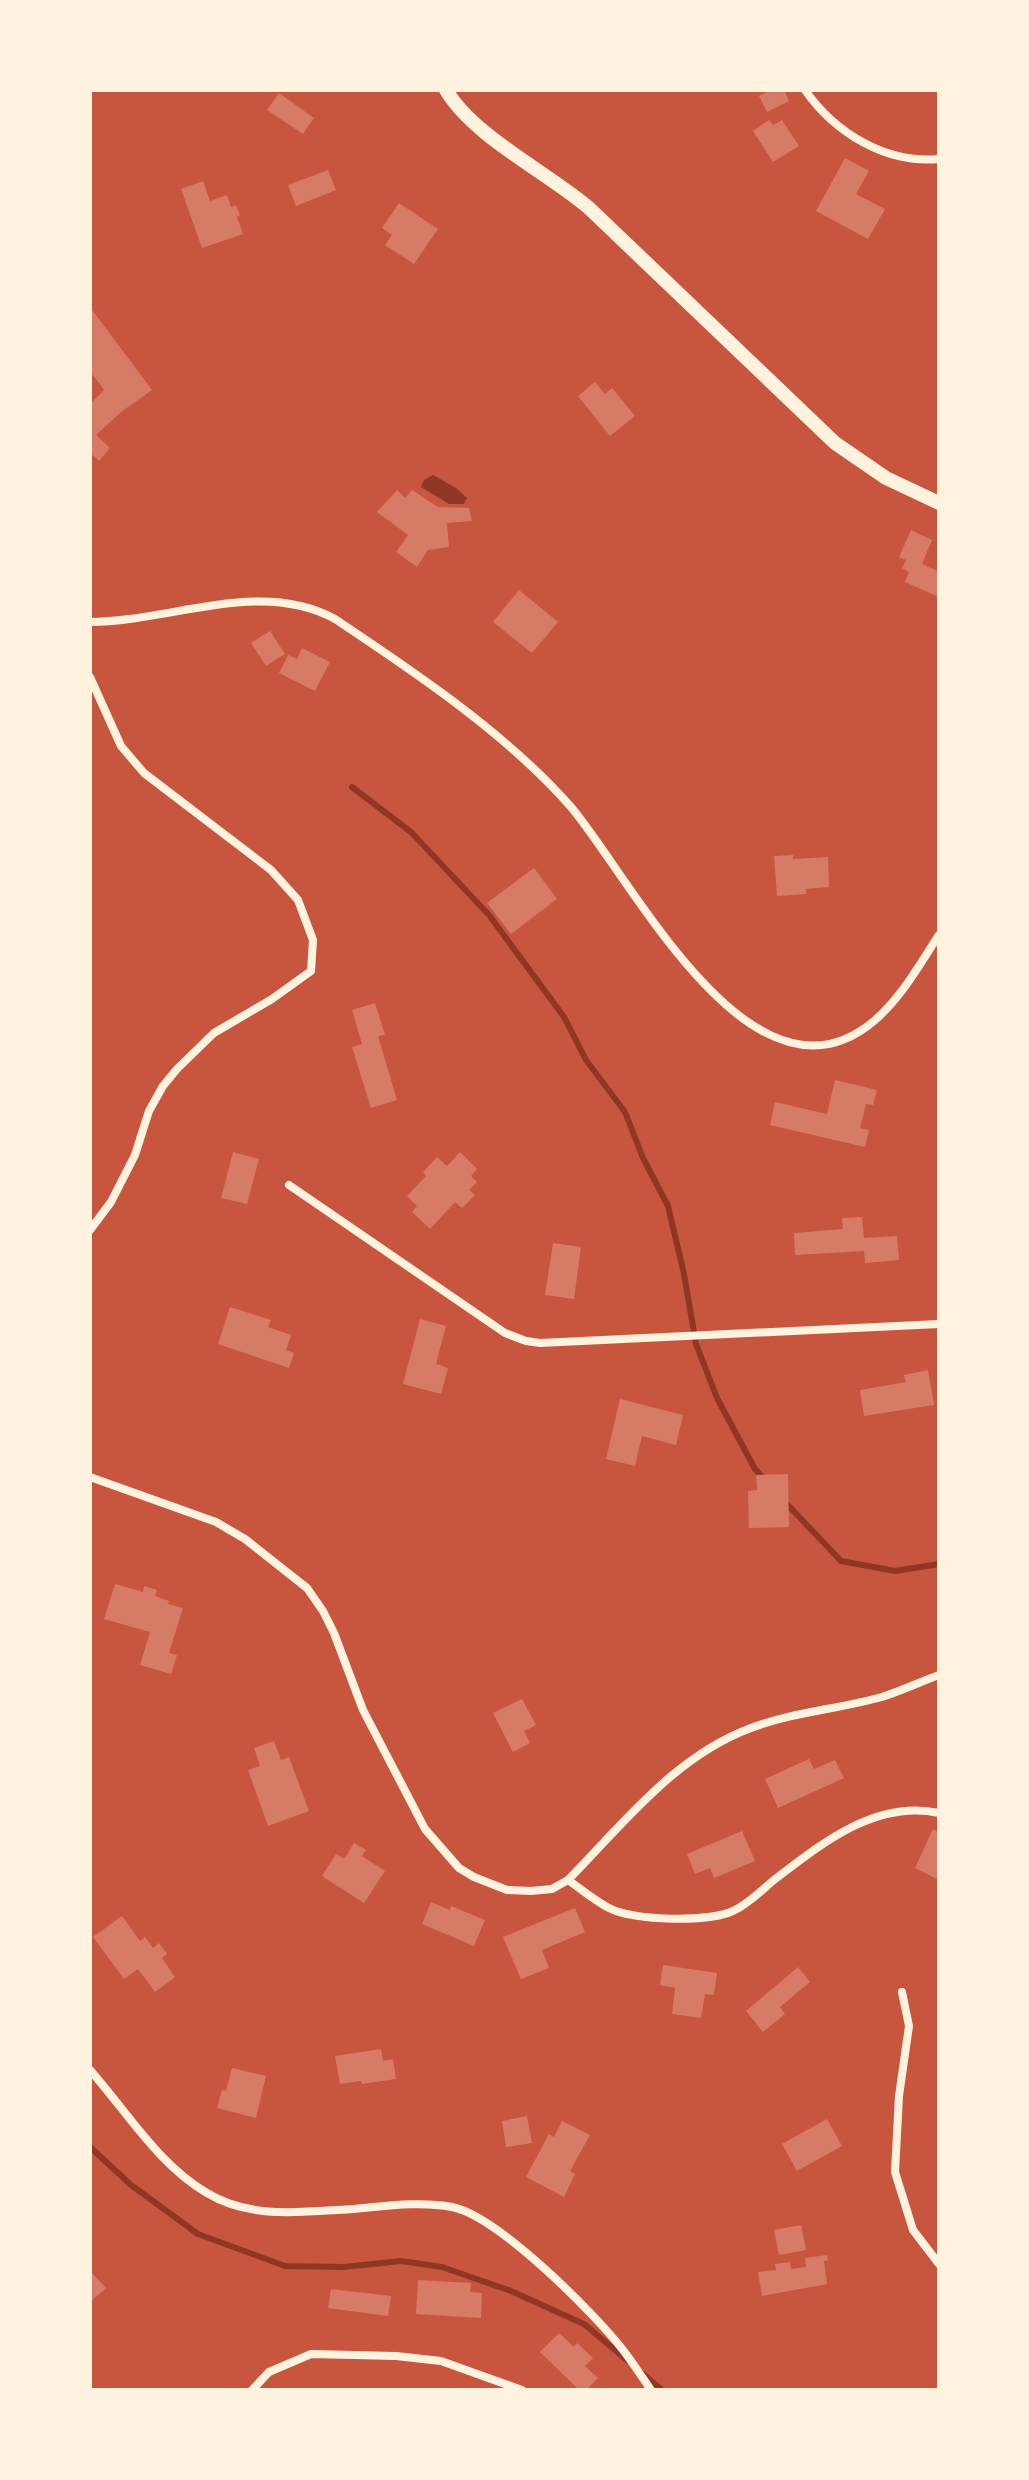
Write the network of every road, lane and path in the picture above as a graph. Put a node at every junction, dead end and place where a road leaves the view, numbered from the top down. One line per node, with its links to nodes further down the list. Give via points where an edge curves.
1 (446, 90): 4 (street, via 492,137 589,208 835,443 886,478)
2 (805, 90): 3 (street, via 838,127 858,139 897,157)
3 (939, 159)
4 (939, 503)
5 (90, 622): 7 (street, via 252,601 316,609 335,619 492,731 532,767 604,849 685,963 724,1003 769,1036 812,1045 861,1030 913,979)
6 (90, 677): 9 (street, via 128,755 271,870 298,900 313,940 311,971 214,1033 163,1086 135,1155)
7 (939, 935)
8 (289, 1185): 10 (street, via 505,1333 526,1341)
9 (90, 1230)
10 (939, 1324)
11 (90, 1477): 14 (street, via 216,1522 307,1588 334,1633 363,1710 425,1829 459,1868 507,1890 552,1889)
12 (939, 1675): 14 (street, via 883,1696 782,1718 717,1745 664,1781)
13 (939, 1813): 14 (street, via 903,1811 844,1831 735,1910 715,1917 626,1914 609,1909)
14 (568, 1880)
15 (902, 1992): 17 (street, via 909,2026 895,2172 913,2230)
16 (90, 2070): 20 (street, via 167,2163 232,2205 288,2213 428,2204 481,2219 568,2291 622,2348)
17 (939, 2264)
18 (252, 2390): 19 (street, via 269,2372 311,2354 353,2354 441,2361)
19 (522, 2390)
20 (651, 2390)

